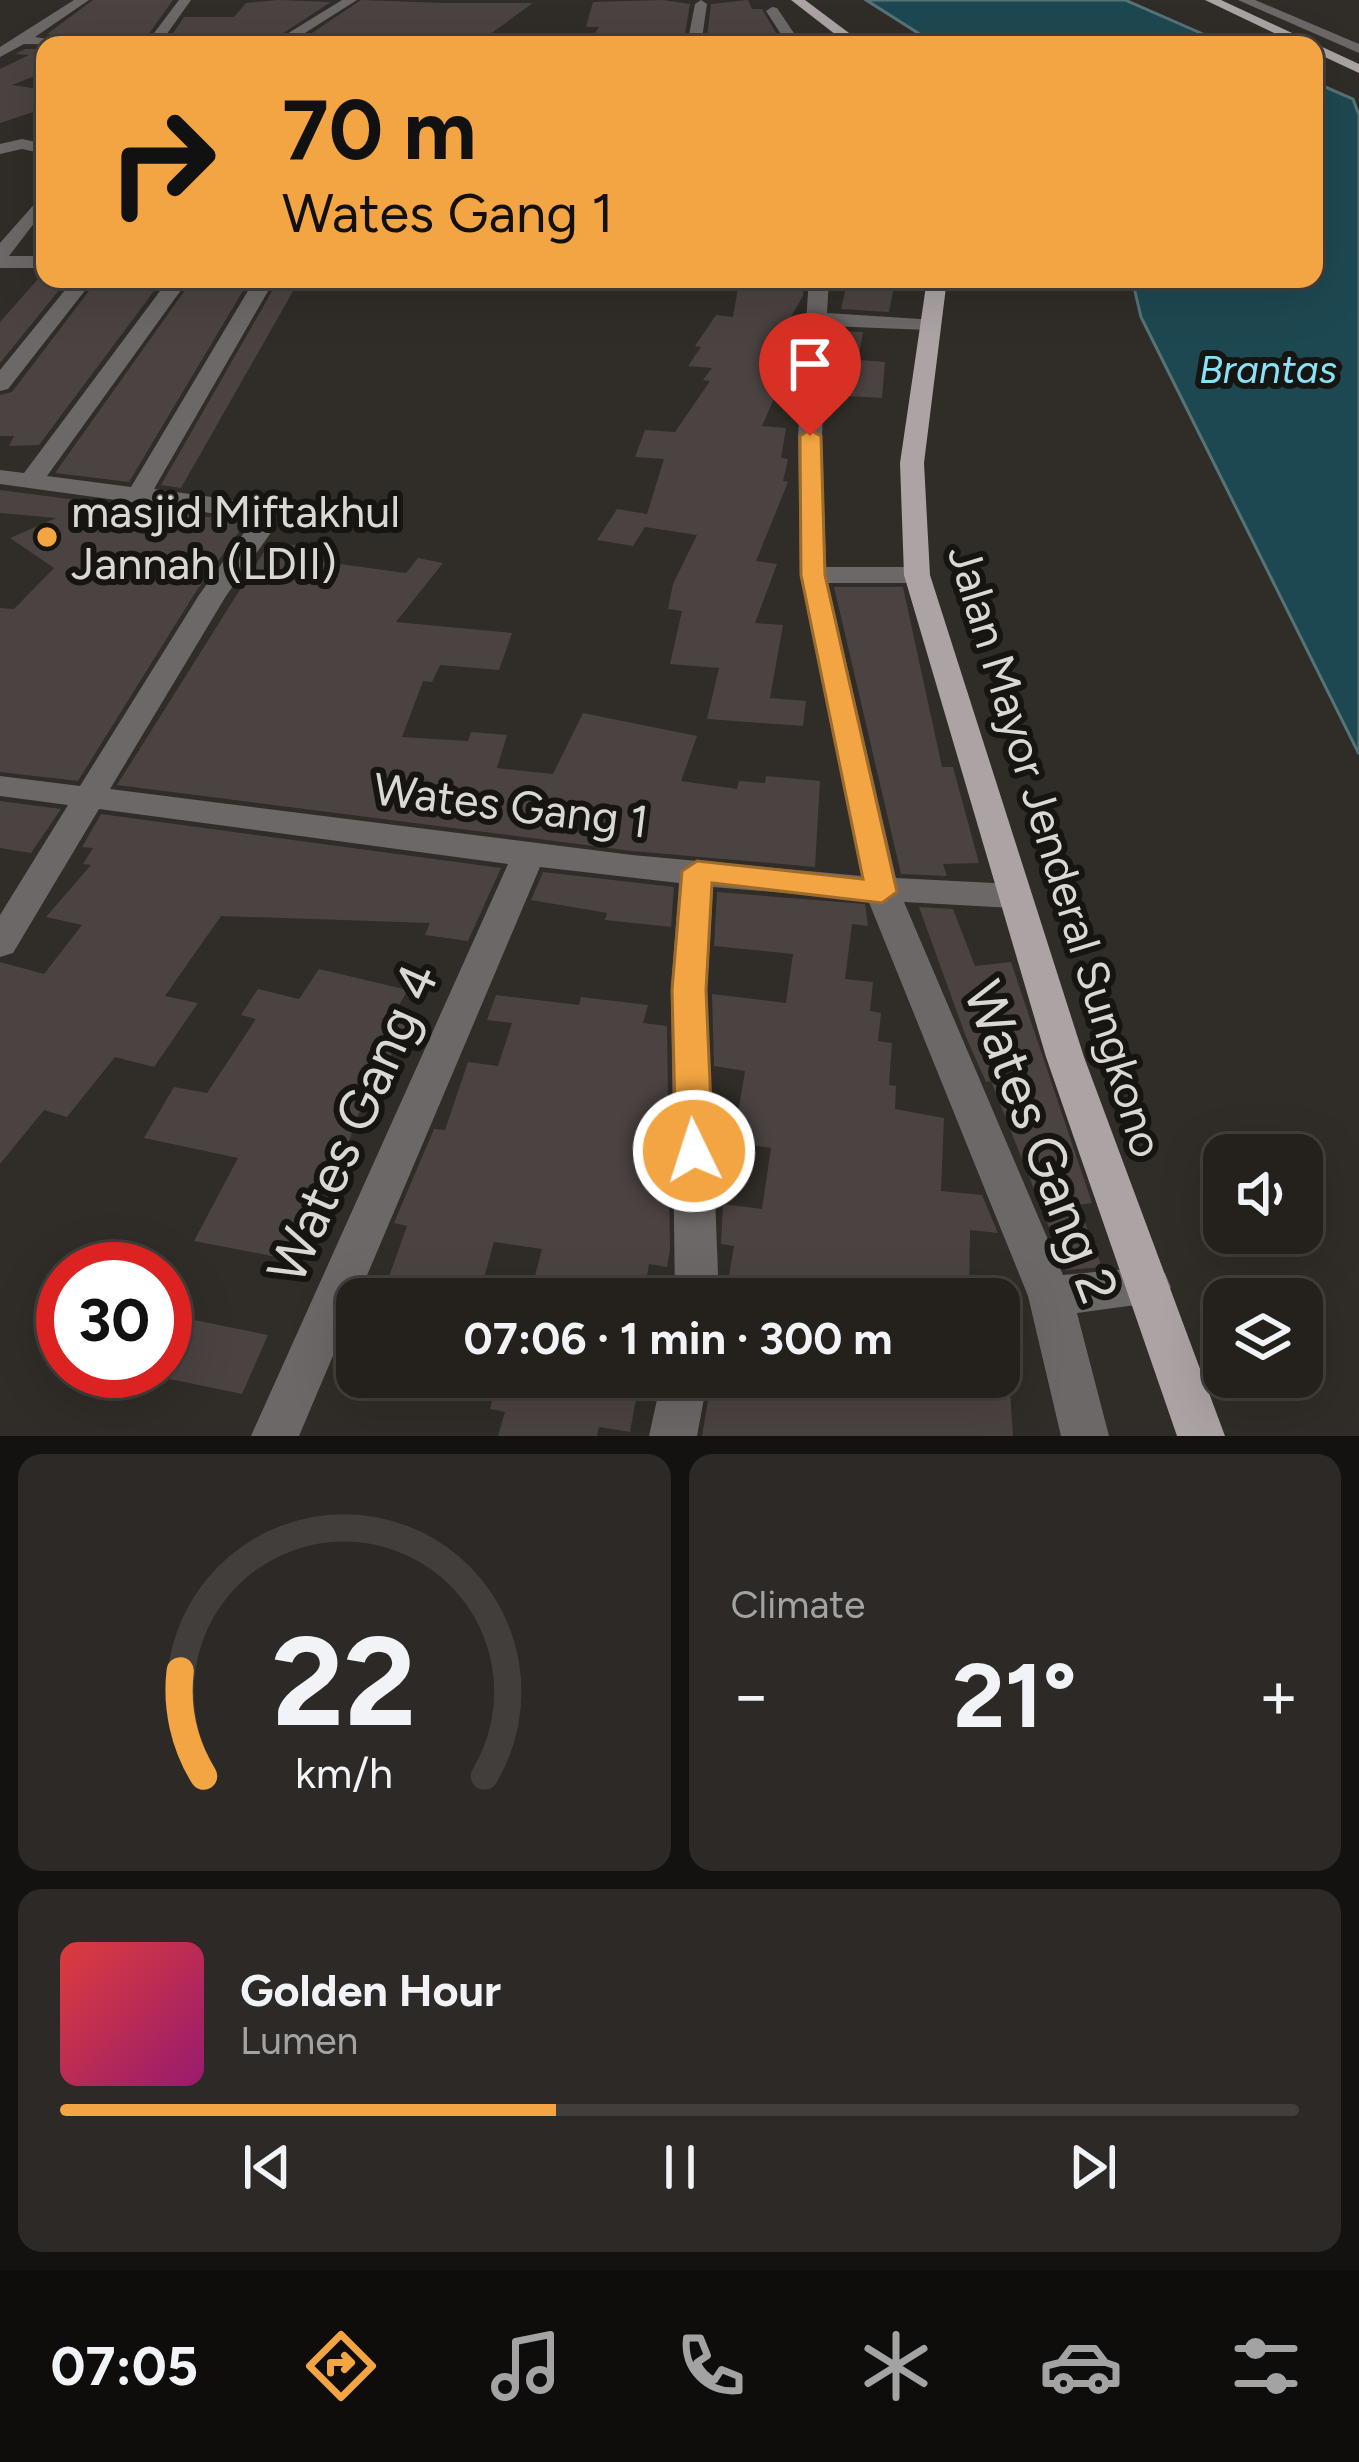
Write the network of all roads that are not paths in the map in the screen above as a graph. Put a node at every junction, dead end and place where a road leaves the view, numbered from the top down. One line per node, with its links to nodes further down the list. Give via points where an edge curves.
1 (83, 0): 16 (street)
2 (185, 0): 9 (street)
3 (351, 0): 10 (street)
4 (797, 0): 13 (main road)
5 (1211, 0): 14 (main road)
6 (1244, 0): 18 (street)
7 (701, 4): 11 (street)
8 (772, 11): 12 (street)
9 (159, 36)
10 (291, 36)
11 (696, 36)
12 (789, 36)
13 (846, 36)
14 (1290, 36)
15 (0, 38): 16 (street)
16 (23, 40): 17 (street); 20 (street)
17 (36, 41)
18 (1359, 49)
19 (1323, 51): 21 (main road)
20 (0, 53)
21 (1359, 69)
22 (36, 146): 24 (street, via 20,140)
23 (36, 150): 24 (street)
24 (0, 151)
25 (36, 216): 26 (street)
26 (15, 259)
27 (76, 288): 34 (street)
28 (172, 288): 36 (street)
29 (261, 288): 37 (street)
30 (819, 288): 32 (street, Wates Gang 2)
31 (935, 288): 33 (main road, Jalan Mayor Jenderal Sungkono)
32 (817, 320): 33 (street); 38 (street, Wates Gang 2)
33 (929, 324): 39 (main road, Jalan Mayor Jenderal Sungkono, via 915,406)
34 (4, 375)
35 (0, 477): 36 (street)
36 (30, 482): 37 (street)
37 (137, 497): 41 (street, via 269,517)
38 (813, 575): 39 (street); 44 (street, Wates Gang 2)
39 (916, 575): 45 (main road, Jalan Mayor Jenderal Sungkono)
40 (0, 786): 41 (street, Wates Gang 1)
41 (88, 797): 42 (street, Wates Gang 1); 46 (street)
42 (530, 852): 43 (street, Wates Gang 1); 51 (street, Wates Gang 4)
43 (697, 871): 44 (street, Wates Gang 1); 47 (street, via 689,1033)
44 (882, 892): 45 (street, Wates Gang 1); 49 (street, Wates Gang 2)
45 (1013, 896): 48 (main road, Jalan Mayor Jenderal Sungkono)
46 (0, 944)
47 (697, 1278)
48 (1148, 1287): 49 (street); 54 (main road, Jalan Mayor Jenderal Sungkono)
49 (1049, 1296): 53 (street, Wates Gang 2)
50 (681, 1398): 52 (street)
51 (275, 1436)
52 (673, 1436)
53 (1085, 1436)
54 (1201, 1436)

